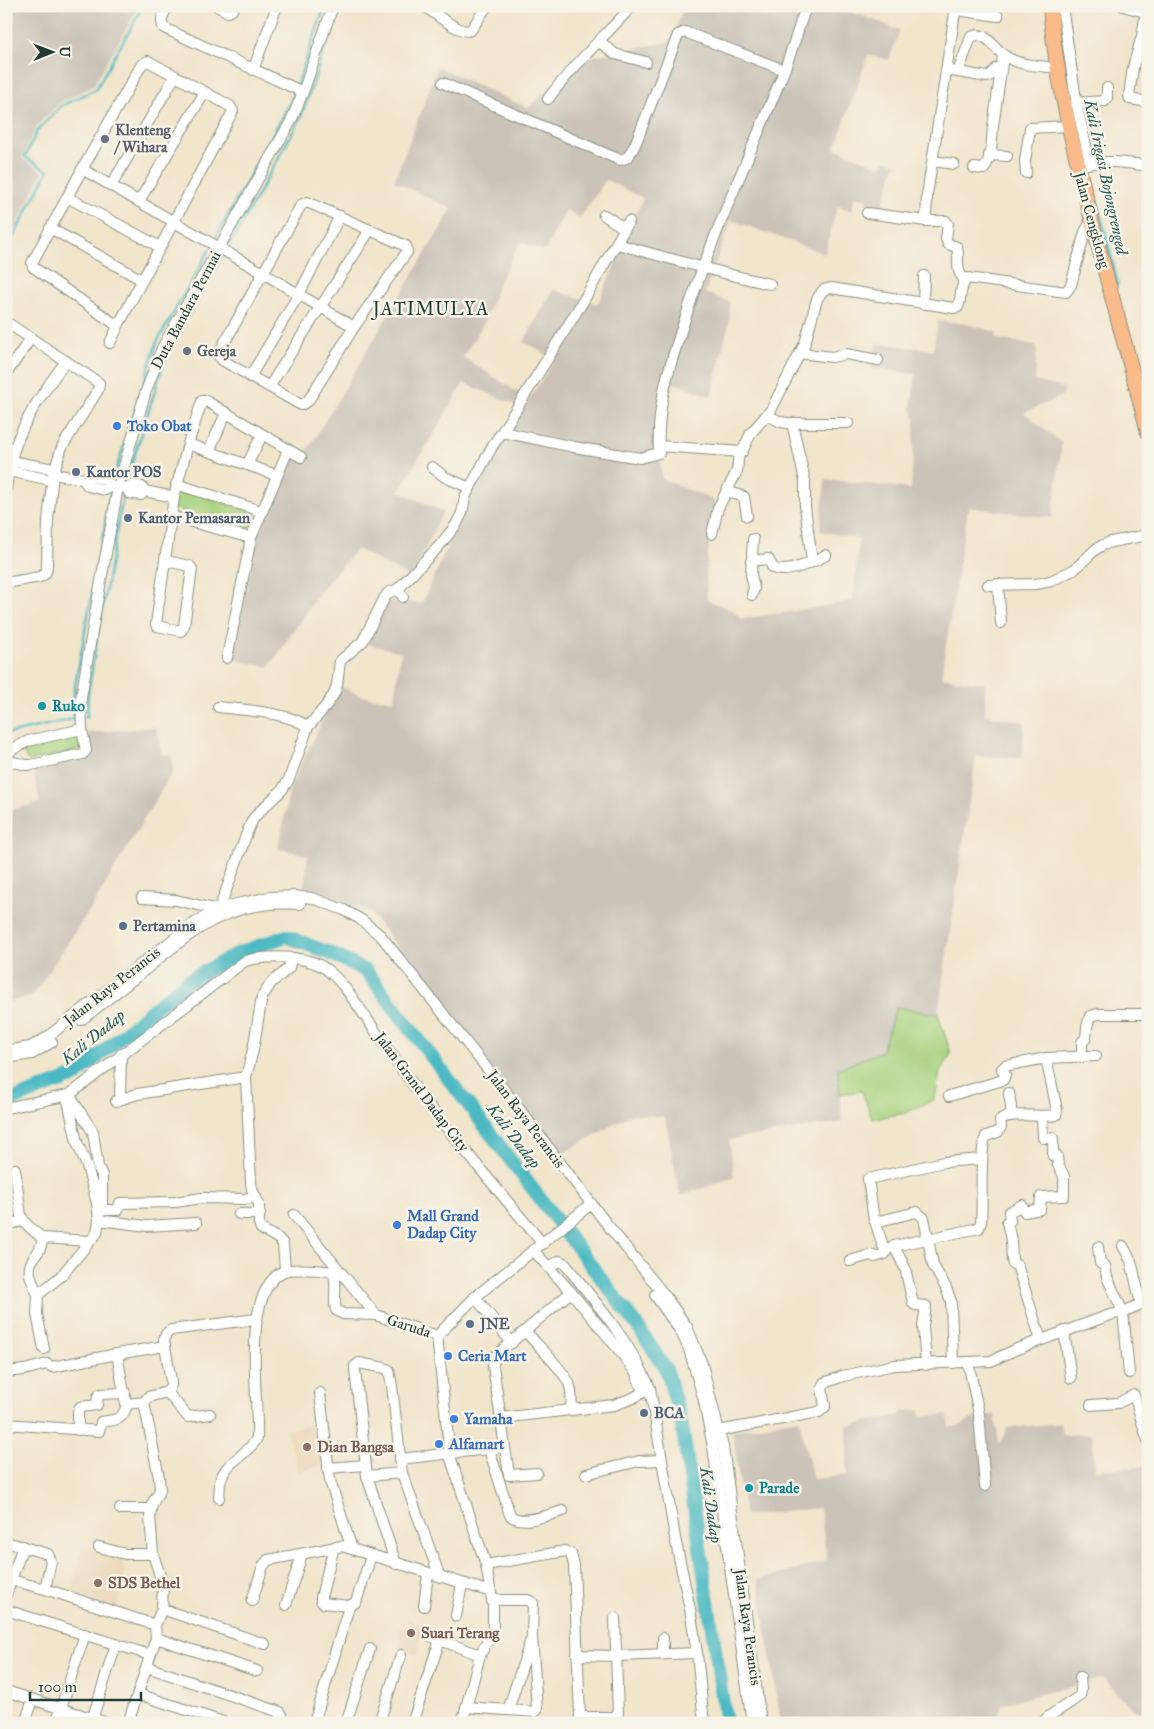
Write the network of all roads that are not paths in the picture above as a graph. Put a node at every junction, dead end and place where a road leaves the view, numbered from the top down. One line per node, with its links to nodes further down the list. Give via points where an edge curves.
1 (168, 6): 22 (street, via 161,21 164,28)
2 (217, 6): 3 (street, via 228,12)
3 (234, 6)
4 (277, 6): 22 (street)
5 (332, 6): 29 (street, Duta Bandara Permai)
6 (424, 6): 13 (street)
7 (487, 6): 13 (street, via 467,32)
8 (632, 6): 16 (street)
9 (806, 6): 23 (street)
10 (1123, 6): 12 (street)
11 (956, 8): 15 (street); 24 (street)
12 (1146, 9): 32 (street, via 1129,96 1130,99)
13 (438, 10)
14 (1057, 13): 17 (main road, Jalan Cengklong)
15 (998, 16)
16 (600, 42): 19 (street, via 615,54); 31 (street, via 565,76)
17 (1062, 53): 21 (main road, Jalan Cengklong); 33 (street)
18 (1004, 56): 20 (street); 21 (street, via 1032,65); 25 (street, via 983,35 976,34 971,37)
19 (646, 62)
20 (1001, 67): 25 (street, via 987,77); 35 (street)
21 (1058, 68): 33 (main road, Jalan Cengklong)
22 (253, 70): 29 (street)
23 (784, 70): 27 (street, via 681,33 635,145 628,158 620,160); 58 (street)
24 (946, 70): 25 (street); 37 (street)
25 (958, 72)
26 (175, 76): 30 (street); 42 (street, via 149,62 143,63); 44 (street)
27 (443, 83)
28 (1107, 88): 33 (street, via 1105,101)
29 (297, 89): 57 (street, Duta Bandara Permai, via 291,121)
30 (205, 92): 46 (street); 51 (street, via 233,111)
31 (548, 99)
32 (1148, 102)
33 (1072, 106): 34 (main road, Jalan Cengklong); 39 (street)
34 (1069, 126): 39 (main road, Jalan Cengklong); 43 (street, via 1030,128)
35 (989, 155): 36 (street); 41 (street, via 984,169)
36 (1007, 156)
37 (933, 161): 38 (street); 50 (street)
38 (954, 164)
39 (1084, 164): 40 (street); 52 (main road, Jalan Cengklong)
40 (1148, 166)
41 (974, 168)
42 (82, 169): 44 (street); 45 (street)
43 (1026, 173)
44 (111, 186): 46 (street)
45 (67, 197): 53 (street); 56 (street)
46 (139, 202): 51 (street)
47 (867, 213): 50 (street)
48 (340, 216): 54 (street); 59 (street, via 311,203 303,203); 64 (street)
49 (604, 216): 55 (street, via 627,225)
50 (926, 221): 62 (street, via 946,221 948,224 948,244 958,247 957,266)
51 (174, 222): 56 (street); 57 (street)
52 (1092, 222): 62 (street, via 1085,232 1071,285 1066,292 981,279); 83 (main road, Jalan Cengklong)
53 (50, 228): 61 (street); 68 (street, via 32,261 33,267)
54 (370, 230): 66 (street); 69 (street, via 406,246 407,252)
55 (617, 244): 58 (street); 82 (street)
56 (160, 247): 61 (street)
57 (219, 248): 59 (street); 97 (street, Duta Bandara Permai, via 154,366)
58 (702, 266): 63 (street); 86 (street, via 662,396)
59 (263, 273): 64 (street); 76 (street, via 219,356)
60 (924, 276): 65 (street)
61 (142, 280): 68 (street)
62 (965, 280): 65 (street, via 958,307)
63 (770, 284)
64 (299, 294): 66 (street); 76 (street)
65 (923, 304): 72 (street, via 832,288 823,290 817,299)
66 (320, 306): 69 (street); 77 (street)
67 (6, 322): 70 (street)
68 (118, 324): 71 (street)
69 (354, 327): 77 (street, via 304,404 299,405)
70 (31, 338): 74 (street); 75 (street)
71 (110, 343)
72 (800, 353): 73 (street, via 832,357 846,354); 79 (street)
73 (878, 360)
74 (66, 361): 92 (street, via 32,412); 94 (street, via 96,380 99,387 62,447)
75 (6, 374)
76 (250, 377): 77 (street)
77 (269, 387)
78 (226, 413): 84 (street); 85 (street, via 202,401); 88 (street)
79 (767, 415): 80 (street); 89 (street, via 743,451)
80 (792, 423): 81 (street); 112 (street, via 805,481)
81 (848, 423)
82 (502, 432): 86 (street, via 640,458 659,453); 98 (street)
83 (1148, 432)
84 (262, 435): 87 (street); 91 (street)
85 (188, 444): 88 (street); 96 (street)
86 (659, 446): 89 (street)
87 (288, 450): 90 (street); 95 (street)
88 (210, 451): 91 (street)
89 (739, 452): 100 (street, via 737,470)
90 (300, 456)
91 (247, 465): 95 (street)
92 (9, 466): 94 (street); 99 (street)
93 (432, 467): 98 (street)
94 (53, 474): 97 (street, via 83,479 90,476 108,480); 113 (street, via 45,574)
95 (276, 475): 102 (street)
96 (176, 484): 101 (street); 102 (street)
97 (118, 487): 101 (street, via 131,485); 118 (street, Duta Bandara Permai, via 81,698)
98 (470, 488): 119 (street, via 456,525 400,593 388,593 362,643 340,661 334,694)
99 (6, 491)
100 (726, 492): 104 (street, via 744,497); 105 (street, via 716,512)
101 (174, 497): 103 (street)
102 (261, 511): 107 (street)
103 (170, 516): 107 (street); 110 (street)
104 (747, 516)
105 (712, 534)
106 (1148, 535): 115 (street, via 1103,545 1075,569 1050,581 992,585)
107 (251, 538): 116 (street)
108 (753, 539): 111 (street)
109 (826, 555): 112 (street)
110 (166, 561): 110 (street, via 156,624 180,631 184,626 192,569)
111 (751, 561): 112 (street, via 768,559 777,570); 114 (street)
112 (812, 562)
113 (6, 582)
114 (752, 596)
115 (1000, 623)
116 (227, 658)
117 (218, 707): 119 (street, via 280,716 301,721)
118 (81, 721): 120 (street, via 28,740); 121 (street, Duta Bandara Permai, via 86,751 83,754 32,765)
119 (308, 727): 123 (street, via 290,779 260,811 248,830)
120 (6, 753)
121 (6, 762)
122 (142, 898): 123 (street, via 176,900)
123 (219, 914): 126 (street, Jalan Raya Perancis, via 189,927 46,1038 30,1047); 130 (street, Jalan Raya Perancis, via 42,1049); 142 (street, Jalan Raya Perancis, via 260,905 310,904 341,916 369,934 398,966)
124 (291, 959): 127 (street, Jalan Grand Dadap City, via 255,958 244,961); 132 (street, via 289,968 271,983 262,997); 154 (street, Jalan Grand Dadap City, via 314,963 334,976 426,1102)
125 (1148, 1014): 129 (street, via 1090,1016 1086,1038 1082,1042)
126 (6, 1051)
127 (121, 1054): 132 (street, via 118,1100); 134 (street, Jalan Grand Dadap City)
128 (1096, 1056): 129 (street)
129 (1082, 1057): 131 (street)
130 (6, 1058)
131 (1046, 1058): 135 (street, via 1005,1066 1002,1069 1003,1080); 138 (street, via 1057,1113)
132 (246, 1077): 141 (street, via 252,1182)
133 (1009, 1093): 137 (street)
134 (68, 1095): 136 (street); 141 (street, via 93,1132 102,1175 104,1210 118,1210 120,1202); 146 (street, via 77,1142 87,1166)
135 (950, 1096)
136 (6, 1108)
137 (1012, 1115): 138 (street); 139 (street, via 1002,1117 1000,1130 986,1136)
138 (1042, 1117): 172 (street, via 1043,1138 1054,1138 1053,1156 1057,1156 1064,1176 1064,1196 1041,1197 1040,1210 1025,1212 1022,1205 1018,1206 1009,1212 1010,1221 1007,1222 1011,1258 1017,1265)
139 (982, 1159): 148 (street, via 944,1162 869,1178); 152 (street, via 981,1225)
140 (15, 1169): 147 (street)
141 (256, 1198): 144 (street)
142 (588, 1206): 154 (street, Garuda); 195 (street, Jalan Raya Perancis, via 681,1332 690,1350)
143 (239, 1214): 144 (street)
144 (260, 1214): 161 (street, via 261,1229 283,1244)
145 (294, 1215): 167 (street, Garuda)
146 (99, 1220): 149 (street, via 147,1226); 153 (street, via 97,1233)
147 (23, 1221): 150 (street); 151 (street)
148 (875, 1221): 152 (street, via 917,1212 924,1218); 157 (street, via 883,1246)
149 (196, 1223)
150 (6, 1225)
151 (42, 1238): 153 (street); 163 (street, via 41,1248 30,1266)
152 (929, 1240): 157 (street); 178 (street, via 933,1265 951,1301)
153 (90, 1241): 163 (street, via 62,1275)
154 (543, 1244): 158 (street, Garuda)
155 (1123, 1246): 165 (street)
156 (1098, 1247): 166 (street, via 1100,1263 1105,1266)
157 (890, 1248): 159 (street, via 885,1254); 179 (street, via 905,1268 913,1304 926,1306)
158 (533, 1250): 160 (street); 164 (street, Garuda)
159 (850, 1261)
160 (549, 1267): 162 (street); 183 (street, via 559,1261 569,1269 640,1366)
161 (285, 1270): 167 (street, via 333,1272 336,1310 343,1314); 168 (street, via 265,1290)
162 (570, 1292): 170 (street); 183 (street, via 619,1350)
163 (38, 1295): 175 (street, via 37,1314)
164 (475, 1297): 171 (street, Garuda); 173 (street)
165 (1144, 1303): 166 (street)
166 (1124, 1312): 169 (street); 181 (street)
167 (376, 1315): 171 (street, Garuda)
168 (256, 1319): 174 (street, via 171,1330 166,1334); 209 (street, via 257,1438 254,1445 224,1472)
169 (1064, 1331): 172 (street); 182 (street)
170 (526, 1332): 173 (street); 190 (street, via 564,1375 572,1396)
171 (437, 1336): 199 (street)
172 (1041, 1340): 177 (street, via 992,1361)
173 (512, 1343): 192 (street, via 493,1361)
174 (165, 1346): 176 (street); 184 (street, via 171,1381)
175 (44, 1349)
176 (117, 1354): 180 (street); 185 (street)
177 (968, 1362): 178 (street); 208 (street, via 979,1414)
178 (953, 1363): 179 (street)
179 (926, 1365): 195 (street, via 894,1365 828,1380 822,1388 825,1407 820,1412)
180 (6, 1372)
181 (1129, 1373)
182 (1071, 1378)
183 (646, 1390): 190 (street, via 614,1405); 201 (street)
184 (167, 1392): 187 (street, via 148,1397); 191 (street, via 188,1417)
185 (124, 1393): 188 (street); 194 (street, via 100,1394 97,1405 80,1407)
186 (320, 1393): 203 (street)
187 (144, 1402): 188 (street); 210 (street, via 159,1478 158,1494)
188 (127, 1405): 194 (street, via 118,1420 101,1422 100,1430)
189 (1090, 1405): 196 (street, via 1118,1403 1134,1395)
190 (571, 1410): 192 (street)
191 (210, 1414)
192 (502, 1418): 197 (street)
193 (6, 1424): 194 (street)
194 (78, 1430)
195 (715, 1432): 277 (street, Jalan Raya Perancis); 278 (street, Jalan Raya Perancis)
196 (1148, 1440)
197 (505, 1447): 198 (street); 205 (street, via 509,1475)
198 (490, 1449): 199 (street); 212 (street, via 512,1518 526,1520)
199 (450, 1454): 200 (street); 222 (street)
200 (400, 1459): 202 (street, via 389,1370 359,1363 355,1370); 204 (street)
201 (662, 1460): 206 (street, via 639,1461); 248 (street)
202 (365, 1465): 203 (street); 207 (street)
203 (328, 1468): 217 (street)
204 (402, 1473): 207 (street); 224 (street)
205 (537, 1473)
206 (586, 1474)
207 (367, 1476): 221 (street)
208 (985, 1486)
209 (219, 1498)
210 (150, 1509): 211 (street); 218 (street)
211 (120, 1510)
212 (563, 1512)
213 (6, 1542): 214 (street)
214 (23, 1546): 225 (street); 227 (street, via 50,1556)
215 (99, 1547): 218 (street, via 125,1554)
216 (334, 1547): 217 (street); 219 (street); 220 (street, via 323,1603 349,1606 356,1602)
217 (352, 1549): 220 (street)
218 (153, 1554): 233 (street, via 163,1585)
219 (302, 1554): 230 (street, via 265,1562); 231 (street)
220 (371, 1556): 221 (street)
221 (396, 1564): 223 (street)
222 (486, 1565): 229 (street); 253 (street, via 565,1551 571,1554)
223 (428, 1574): 224 (street); 232 (street)
224 (440, 1577): 226 (street)
225 (11, 1580): 227 (street); 228 (street)
226 (462, 1584): 229 (street); 236 (street)
227 (45, 1589): 238 (street)
228 (6, 1595)
229 (492, 1595): 241 (street, via 531,1601); 252 (street, via 493,1627)
230 (252, 1601)
231 (286, 1606)
232 (424, 1606)
233 (162, 1609): 238 (street); 246 (street)
234 (6, 1610): 239 (street)
235 (348, 1610): 271 (street)
236 (456, 1616)
237 (615, 1618): 254 (street)
238 (156, 1625): 242 (street)
239 (85, 1634): 245 (street); 262 (street)
240 (427, 1635): 244 (street)
241 (532, 1636): 263 (street); 263 (street, via 537,1710)
242 (156, 1638): 250 (street); 256 (street)
243 (663, 1638): 249 (street)
244 (440, 1640): 252 (street); 274 (street)
245 (116, 1644): 250 (street); 264 (street)
246 (265, 1644)
247 (370, 1649): 272 (street)
248 (697, 1653): 249 (street); 276 (street)
249 (663, 1654): 254 (street)
250 (150, 1655): 255 (street)
251 (401, 1655): 273 (street)
252 (480, 1655): 261 (street)
253 (577, 1655): 254 (street); 254 (street, via 579,1716 582,1717 617,1717)
254 (616, 1656)
255 (147, 1667): 259 (street); 270 (street, via 280,1712)
256 (257, 1671)
257 (1080, 1677): 279 (street, via 1080,1696 1048,1717)
258 (6, 1691): 260 (street)
259 (138, 1694): 268 (street); 269 (street)
260 (33, 1700): 262 (street); 265 (street)
261 (466, 1707): 263 (street); 275 (street)
262 (61, 1708): 264 (street); 266 (street)
263 (508, 1710)
264 (91, 1720): 267 (street)
265 (25, 1723)
266 (56, 1723)
267 (107, 1723)
268 (128, 1723)
269 (226, 1723)
270 (280, 1723)
271 (314, 1723)
272 (346, 1723)
273 (379, 1723)
274 (412, 1723)
275 (462, 1723)
276 (704, 1723)
277 (752, 1723)
278 (761, 1723)
279 (1046, 1723)

